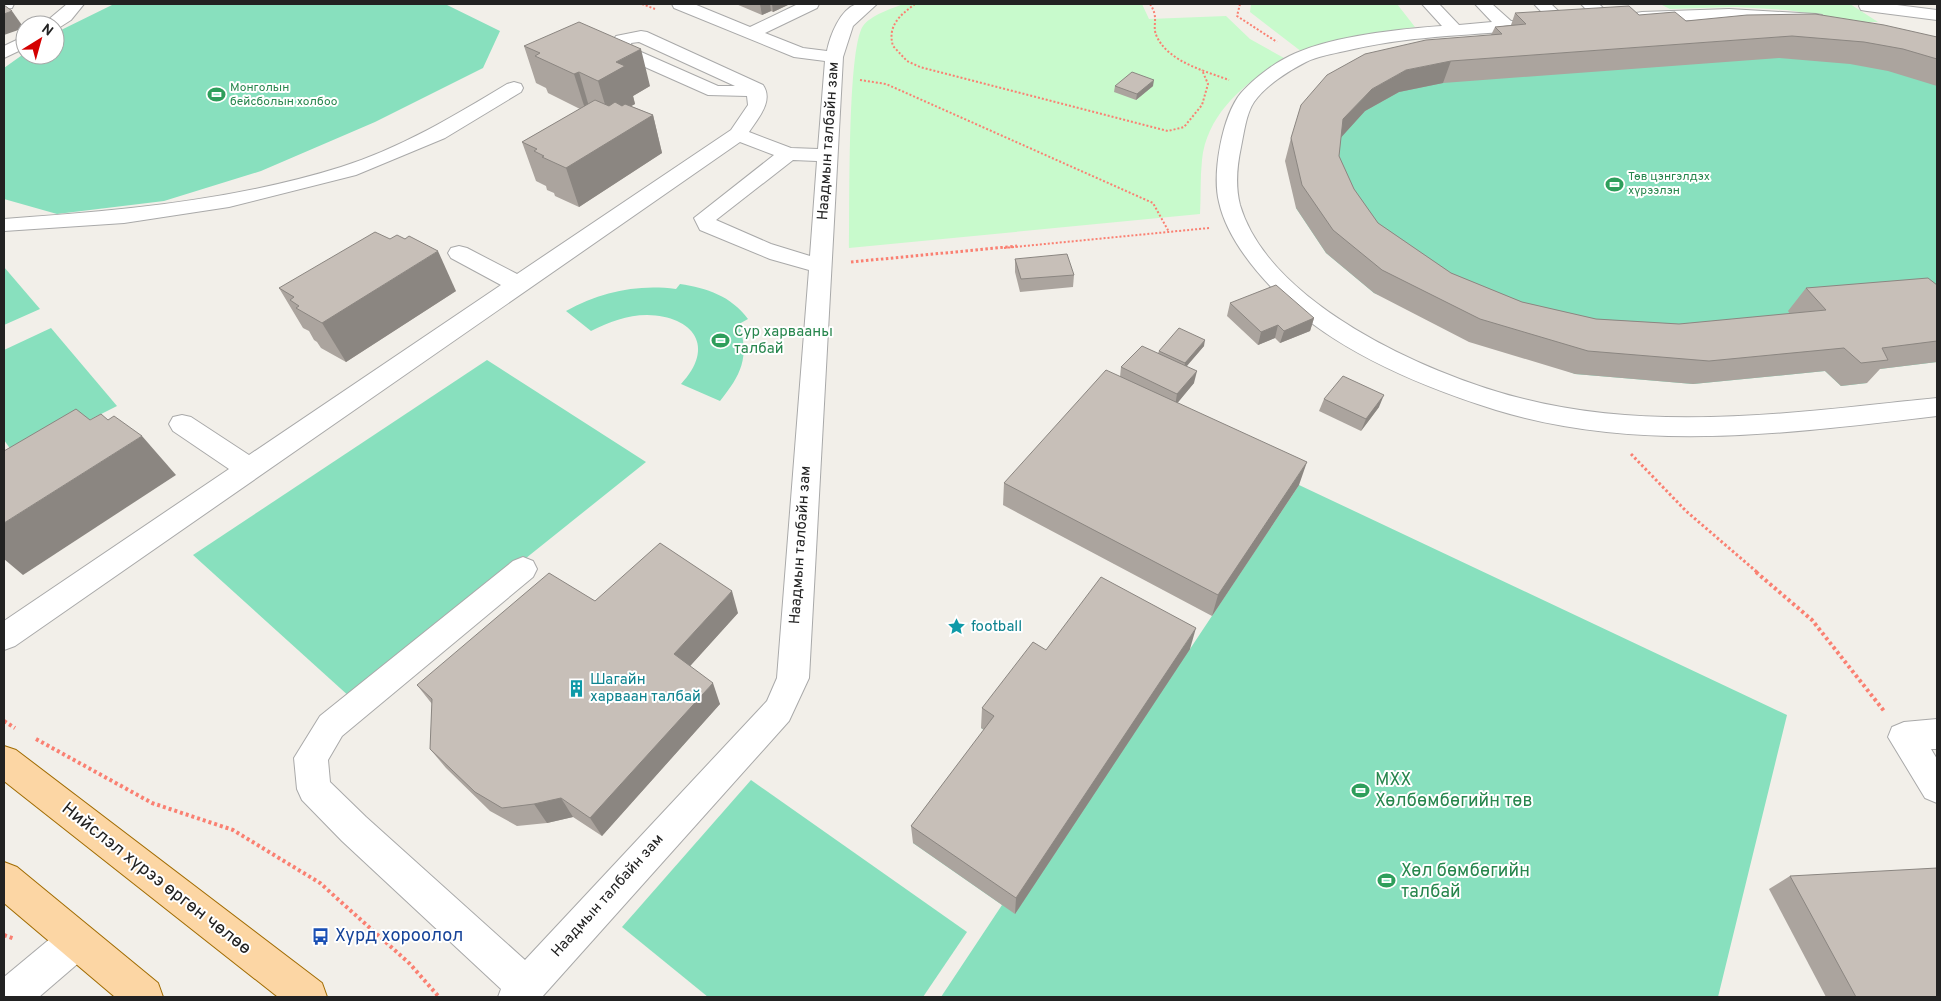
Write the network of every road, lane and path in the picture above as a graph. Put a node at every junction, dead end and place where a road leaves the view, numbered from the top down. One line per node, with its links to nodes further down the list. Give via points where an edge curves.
1 (76, 4): 15 (street)
2 (680, 4): 22 (street)
3 (811, 4): 22 (street)
4 (869, 4): 24 (street, Наадмын талбайн зам, via 858,9 844,24)
5 (915, 4): 25 (path, via 898,16 890,27 891,42 904,61 1168,131 1184,127 1202,105 1208,84)
6 (1150, 4): 25 (path, via 1156,15 1154,27 1157,38 1175,56)
7 (1240, 4): 23 (path, via 1237,16)
8 (1430, 4): 21 (street)
9 (1483, 4): 20 (street)
10 (1589, 4): 17 (street)
11 (1634, 4): 16 (street)
12 (1865, 5): 14 (street); 19 (street)
13 (1533, 13): 17 (street, via 1561,22); 20 (street)
14 (1937, 15)
15 (65, 16)
16 (1649, 17): 17 (street); 18 (street, via 1774,14)
17 (1606, 20)
18 (1829, 21)
19 (1888, 24)
20 (1506, 26): 21 (street)
21 (1455, 30): 23 (street, via 1366,40)
22 (751, 33): 24 (street)
23 (1300, 57): 28 (street)
24 (833, 67): 31 (street, Наадмын талбайн зам); 34 (path, via 886,84 1153,203)
25 (1202, 70): 28 (path)
26 (514, 88): 32 (street, via 438,134 349,171 229,201 124,217)
27 (756, 89): 27 (street, via 641,36 622,40 624,51 715,91); 29 (street, via 757,105)
28 (1256, 90): 33 (street, via 1240,112 1226,172 1227,195)
29 (738, 134): 30 (street); 37 (street)
30 (788, 154): 31 (street); 36 (street, via 705,218 708,225 762,248 798,262)
31 (828, 156): 36 (street, Наадмын талбайн зам)
32 (4, 225)
33 (1237, 226): 34 (path); 39 (street, via 1282,286 1329,326 1363,346 1488,398)
34 (1169, 232): 36 (path)
35 (459, 253): 37 (street)
36 (821, 265): 53 (street, Наадмын талбайн зам, via 793,678 778,711)
37 (519, 285): 41 (street)
38 (1937, 407): 39 (street, via 1724,427 1668,428)
39 (1601, 423): 48 (path, via 1686,511 1812,620)
40 (182, 424): 41 (street)
41 (250, 469): 43 (street)
42 (523, 569): 53 (street, via 331,726 310,758 314,789)
43 (4, 637)
44 (4, 722): 45 (path)
45 (21, 731)
46 (1937, 734): 48 (street)
47 (30, 736): 57 (path, via 152,803 233,830 320,883 410,964)
48 (1904, 736): 50 (street)
49 (9, 773): 56 (main road, Нийслэл хүрээ өргөн чөлөө)
50 (1937, 787)
51 (4, 880): 52 (main road)
52 (76, 941): 54 (street); 55 (main road)
53 (521, 992)
54 (10, 997)
55 (144, 997)
56 (308, 997)
57 (439, 997)

